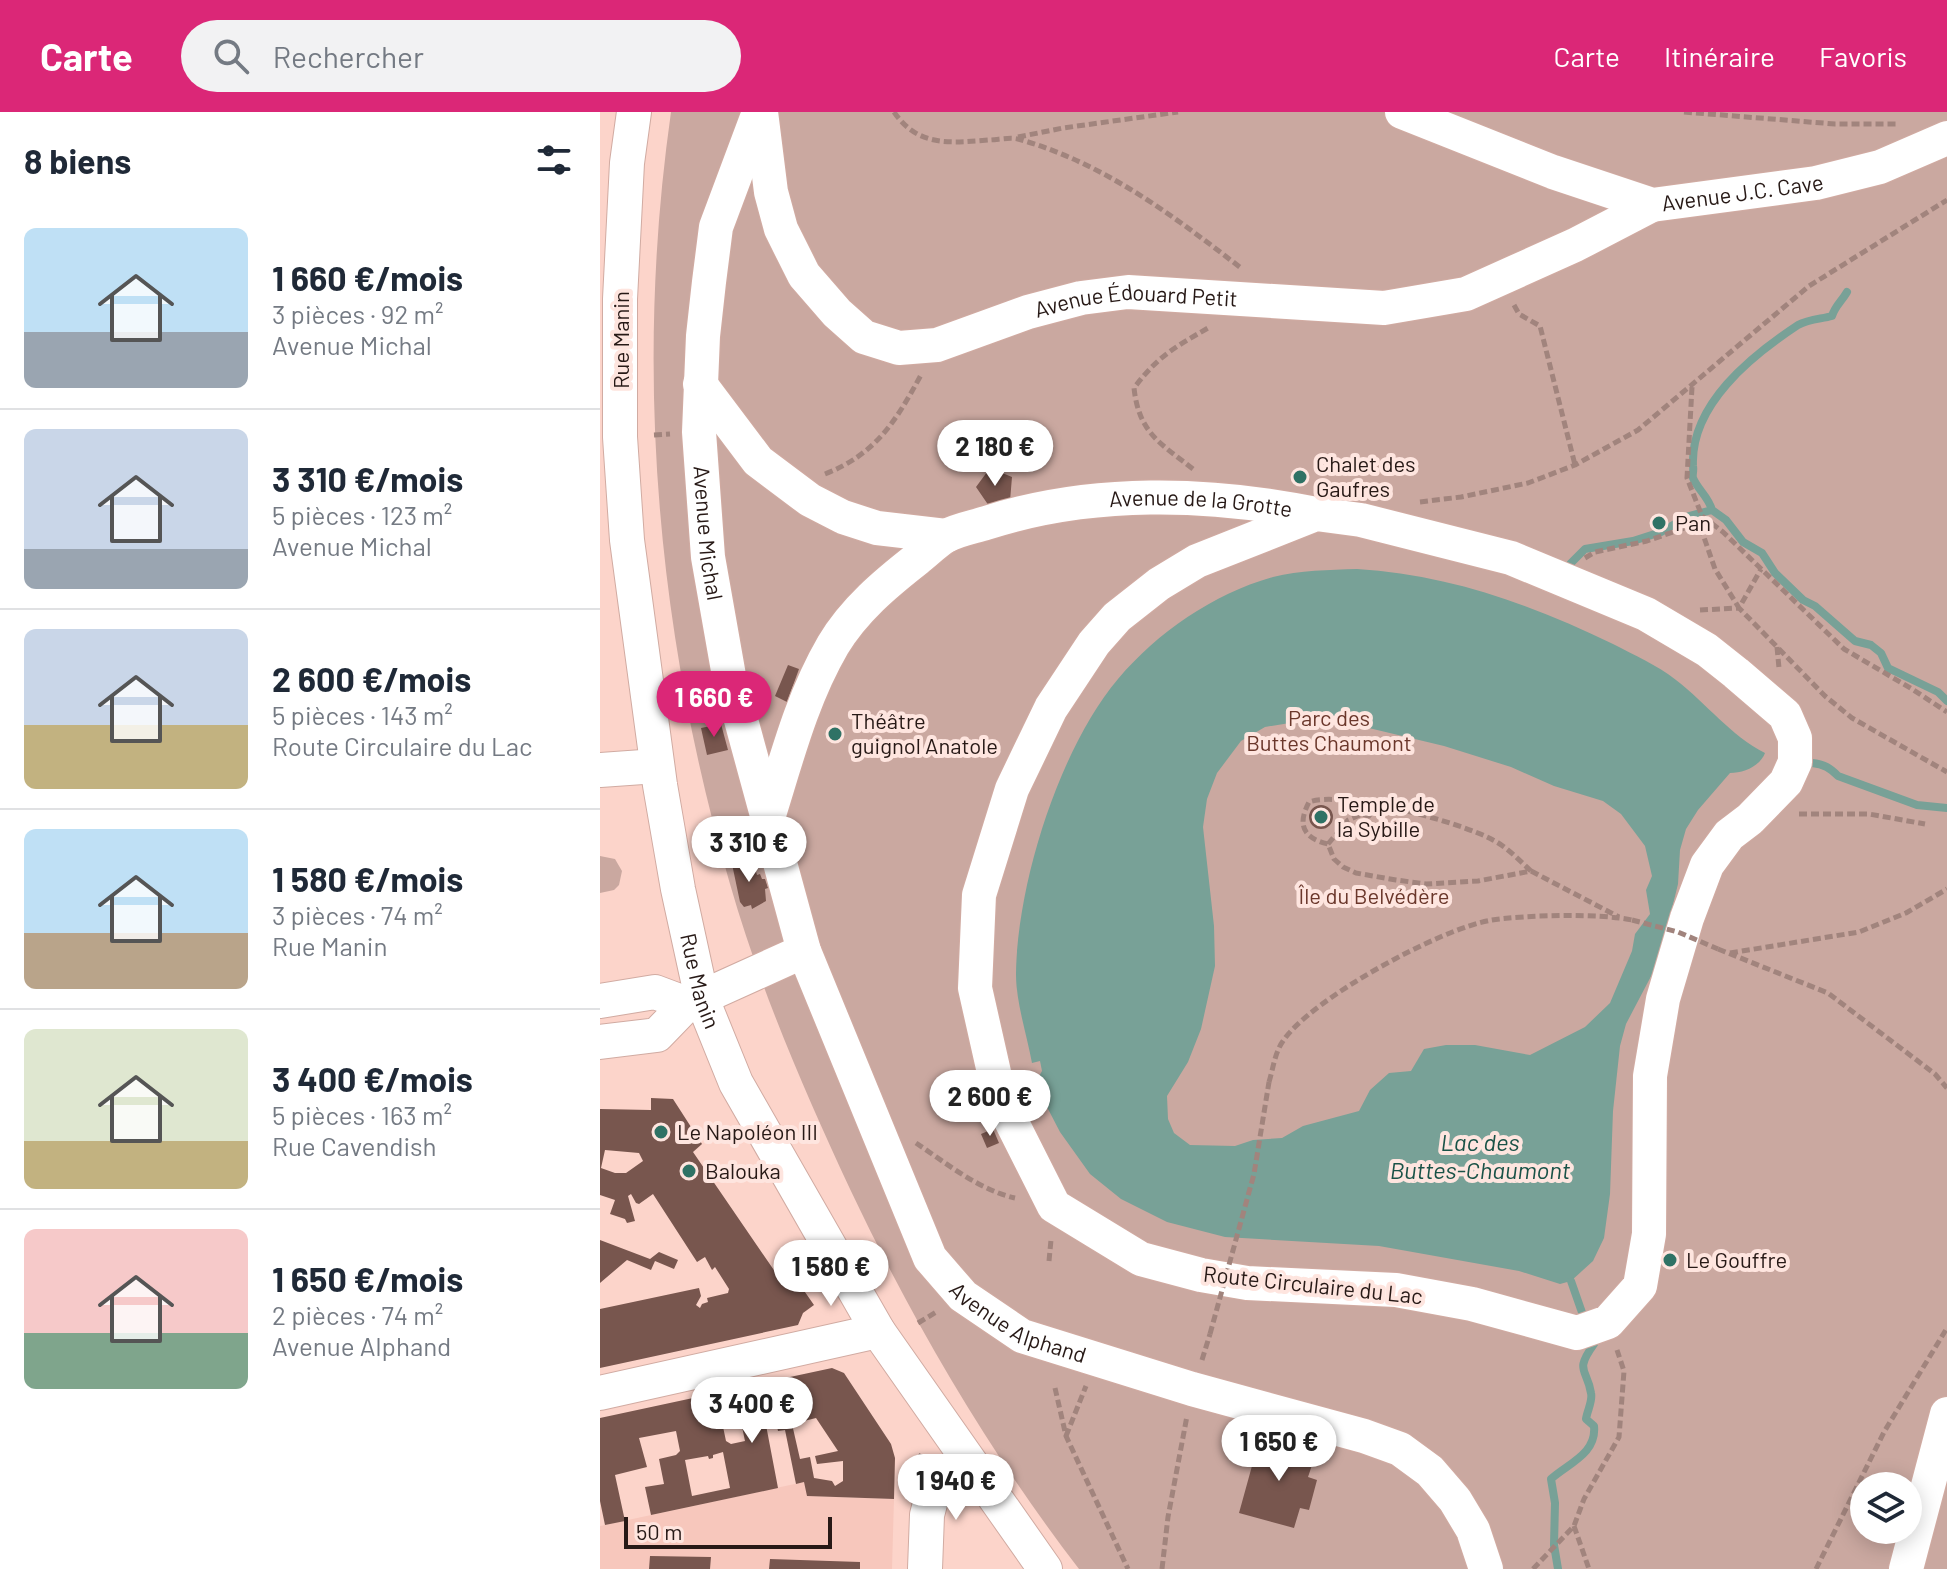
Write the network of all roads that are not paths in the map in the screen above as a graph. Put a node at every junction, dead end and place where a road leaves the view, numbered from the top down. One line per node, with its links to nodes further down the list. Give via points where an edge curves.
1 (634, 112): 9 (street, Rue Manin, via 620,299 620,437 627,540)
2 (760, 112): 5 (street, Avenue Édouard Petit, via 771,192 781,229 804,275 864,337 899,348 937,345 1028,312 1128,292 1384,308 1466,294); 6 (street, Avenue Michal, via 716,227)
3 (1402, 112): 5 (street, Avenue J.C. Cave)
4 (1947, 138): 5 (street, Avenue J.C. Cave, via 1880,167 1816,183)
5 (1652, 205)
6 (700, 384): 8 (street, Avenue de la Grotte, via 758,461 791,487 843,517 877,528); 11 (street, Avenue Michal, via 708,557 729,676)
7 (1316, 514): 7 (street, Route Circulaire du Lac, via 1361,520 1511,558 1646,614 1707,650 1785,715 1795,738 1795,762 1786,782 1729,835 1707,865 1687,918 1663,999 1650,1076 1649,1234 1640,1286 1592,1327 1396,1290 1247,1283 1141,1259 1054,1206 1000,1099 975,988 979,895 1012,789 1051,708 1094,643 1159,584 1197,561); 8 (street, Avenue de la Grotte, via 1219,500 1114,499 1009,515)
8 (946, 536): 11 (street, Avenue de la Grotte, via 880,588 834,643 796,727)
9 (657, 766): 10 (street); 14 (street, Rue Manin)
10 (600, 770)
11 (767, 821): 12 (street, Avenue Michal)
12 (804, 951): 14 (street); 22 (street, Avenue Alphand, via 930,1258 963,1296 1022,1336 1400,1449 1430,1471 1455,1500 1473,1530)
13 (600, 1001): 14 (street, via 655,992)
14 (694, 1002): 15 (street, via 657,1035); 16 (street, Rue Manin)
15 (600, 1042)
16 (878, 1331): 17 (street); 19 (street, Rue Manin)
17 (600, 1393)
18 (1947, 1414): 23 (street)
19 (971, 1467): 20 (street, via 932,1496); 21 (street, Rue Manin)
20 (925, 1569)
21 (1045, 1569)
22 (1486, 1569)
23 (1906, 1569)

